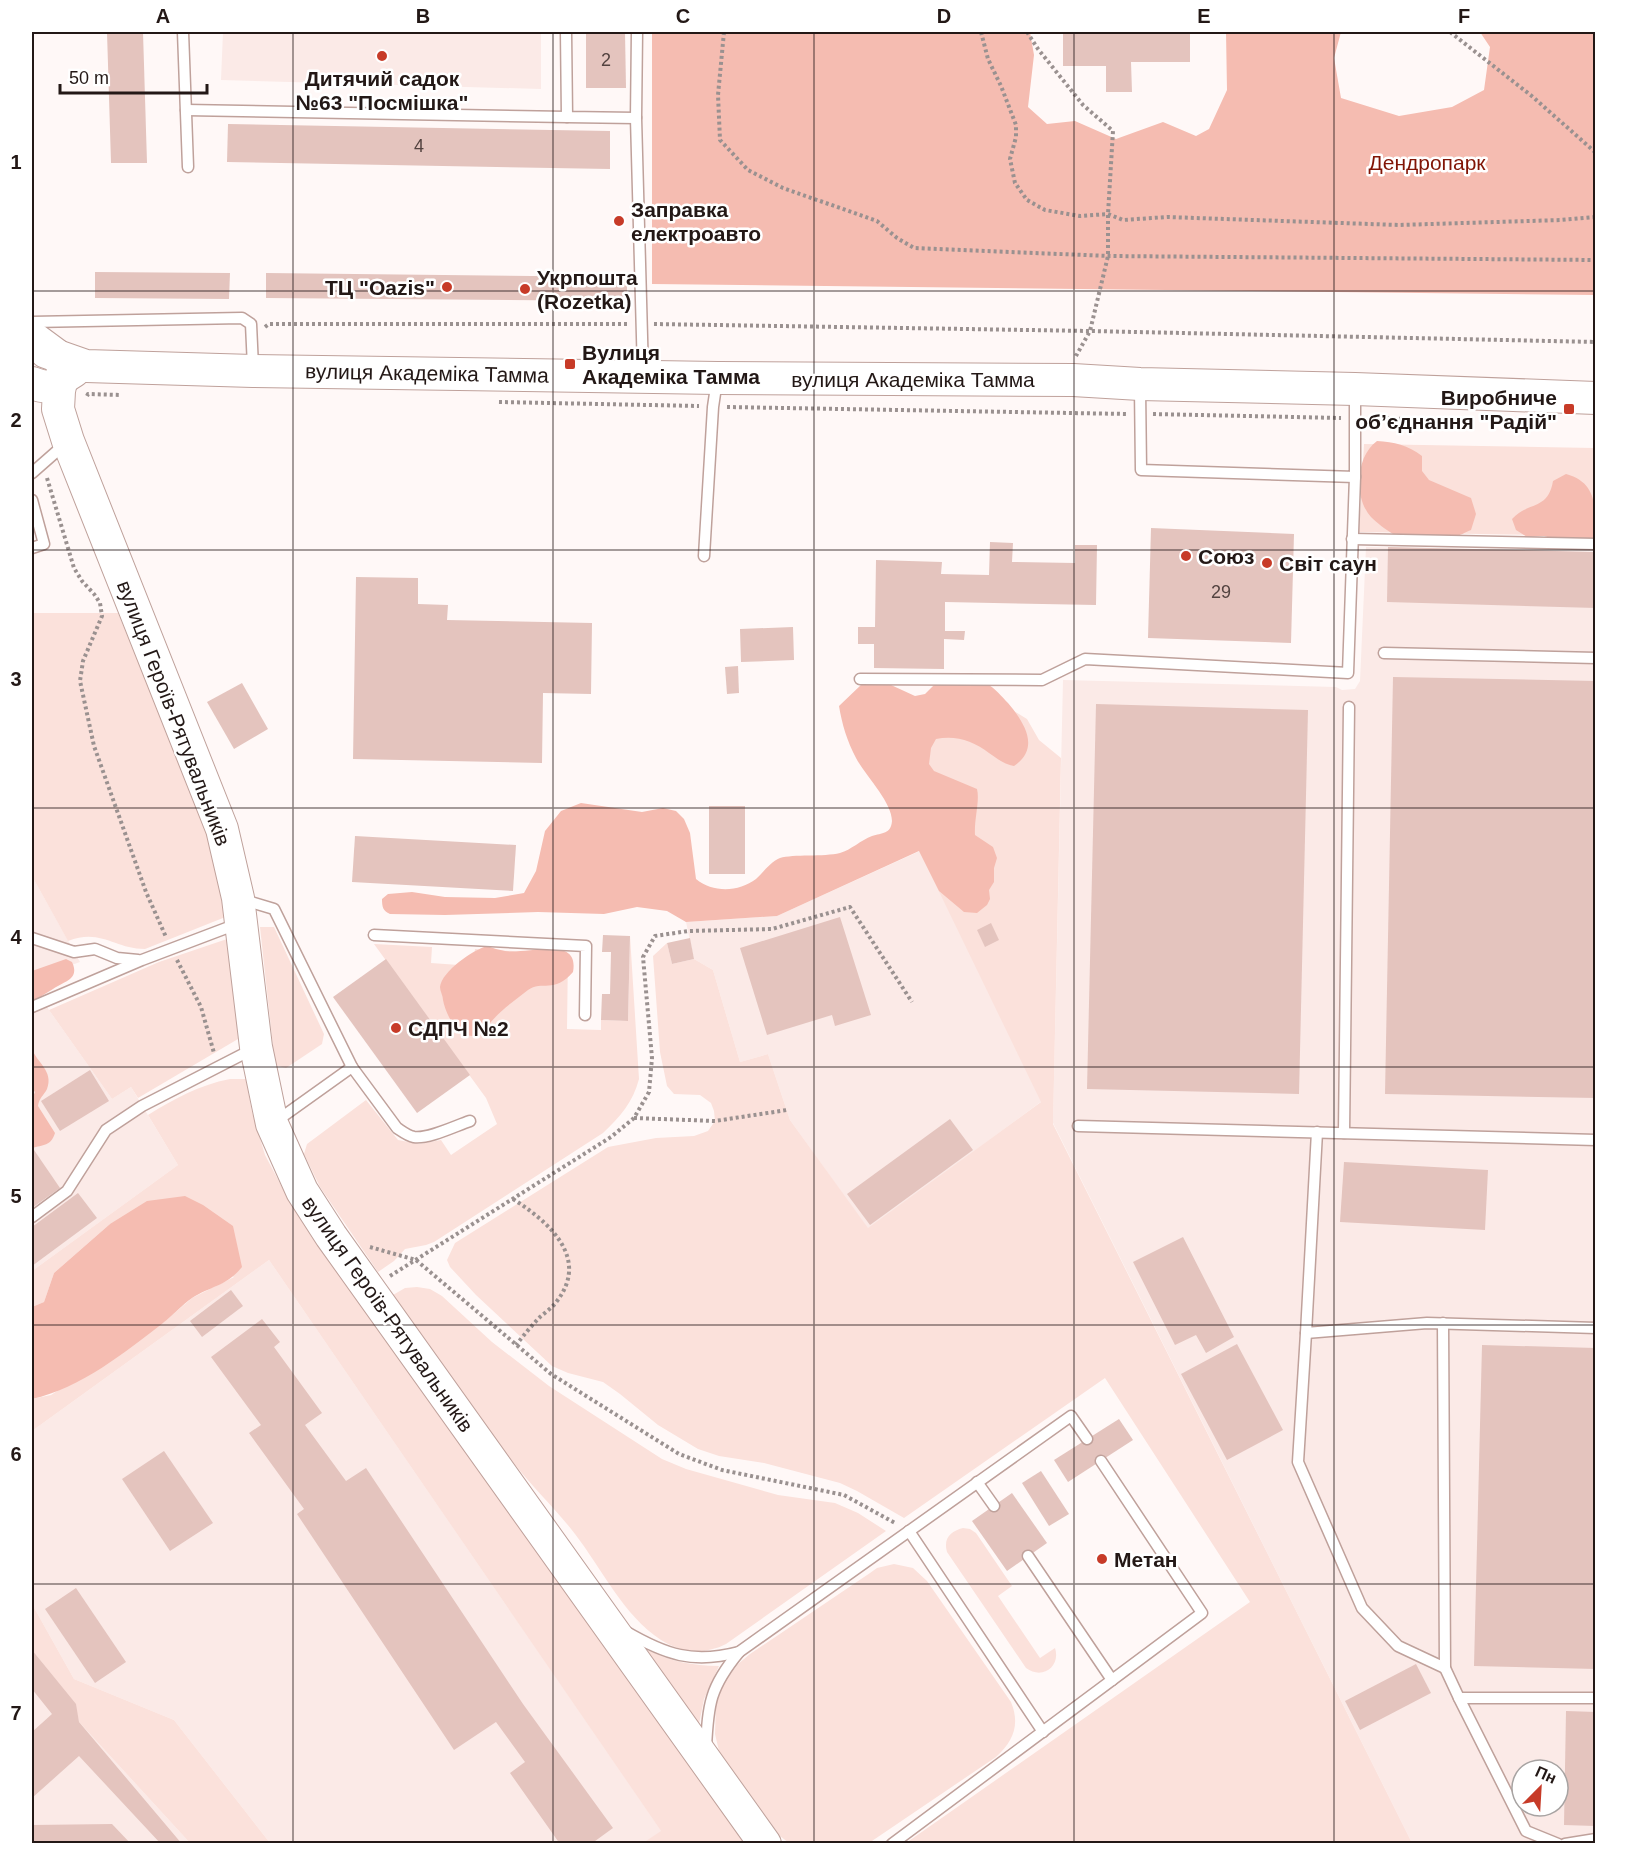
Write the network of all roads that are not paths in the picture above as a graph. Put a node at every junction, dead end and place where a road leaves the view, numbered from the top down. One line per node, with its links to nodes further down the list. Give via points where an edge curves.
1 (183, 32): 4 (lane)
2 (566, 32): 5 (lane)
3 (636, 32): 6 (lane)
4 (186, 110): 5 (lane); 7 (lane)
5 (567, 117): 6 (lane)
6 (636, 118): 11 (lane)
7 (188, 167)
8 (32, 322): 9 (lane, via 242,318 251,324)
9 (253, 371): 10 (street, вулиця Академіка Тамма); 11 (street, вулиця Академіка Тамма)
10 (51, 375): 16 (street, вулиця Героїв-Рятувальників)
11 (644, 376): 12 (street, вулиця Академіка Тамма)
12 (715, 392): 14 (street, вулиця Академіка Тамма, via 1073,380); 23 (lane)
13 (1596, 398): 15 (street, вулиця Академіка Тамма)
14 (1140, 399): 15 (street, вулиця Академіка Тамма); 18 (lane, via 1141,470)
15 (1355, 403): 18 (lane)
16 (68, 441): 17 (lane); 28 (street, вулиця Героїв-Рятувальників, via 222,829)
17 (32, 473)
18 (1354, 477): 20 (lane)
19 (32, 500): 22 (lane, via 44,544)
20 (1352, 539): 21 (lane); 26 (lane, via 1348,673 1085,659 1042,680)
21 (1596, 544)
22 (32, 548)
23 (704, 556)
24 (1384, 653): 25 (lane)
25 (1596, 658)
26 (860, 679)
27 (1349, 707): 40 (lane)
28 (239, 910): 31 (lane, via 171,949); 34 (street, вулиця Героїв-Рятувальників); 35 (lane, via 274,909)
29 (374, 935): 33 (lane, via 586,946)
30 (32, 938): 31 (lane, via 74,952 94,949 117,958)
31 (141, 960): 32 (lane)
32 (32, 1007)
33 (585, 1015)
34 (256, 1047): 37 (street, вулиця Героїв-Рятувальників); 42 (lane, via 142,1106 106,1130 67,1191)
35 (352, 1067): 36 (lane, via 397,1128 407,1135 429,1135); 37 (lane)
36 (470, 1121)
37 (273, 1124): 52 (street, вулиця Героїв-Рятувальників, via 302,1191 331,1236)
38 (1078, 1126): 39 (lane)
39 (1317, 1132): 40 (lane); 45 (lane)
40 (1344, 1133): 41 (lane)
41 (1596, 1140)
42 (32, 1217)
43 (1443, 1323): 44 (lane); 45 (lane); 54 (lane)
44 (1596, 1328)
45 (1306, 1333): 54 (lane, via 1298,1462 1362,1608 1398,1646)
46 (1087, 1439): 48 (lane, via 1071,1416)
47 (1101, 1461): 55 (lane, via 1202,1613)
48 (977, 1482): 49 (lane); 50 (lane)
49 (994, 1506)
50 (909, 1531): 53 (lane); 58 (lane)
51 (1028, 1556): 55 (lane)
52 (603, 1616): 53 (lane, via 637,1638 689,1658); 59 (street, вулиця Героїв-Рятувальників)
53 (739, 1652): 59 (lane, via 724,1670 712,1695)
54 (1445, 1668): 56 (lane)
55 (1112, 1680): 58 (lane)
56 (1459, 1698): 57 (lane); 63 (lane, via 1526,1830)
57 (1596, 1698)
58 (1043, 1732): 62 (lane)
59 (706, 1760): 61 (street, вулиця Героїв-Рятувальників)
60 (1596, 1839): 64 (lane)
61 (765, 1844)
62 (892, 1844)
63 (1558, 1844)
64 (1565, 1844)

